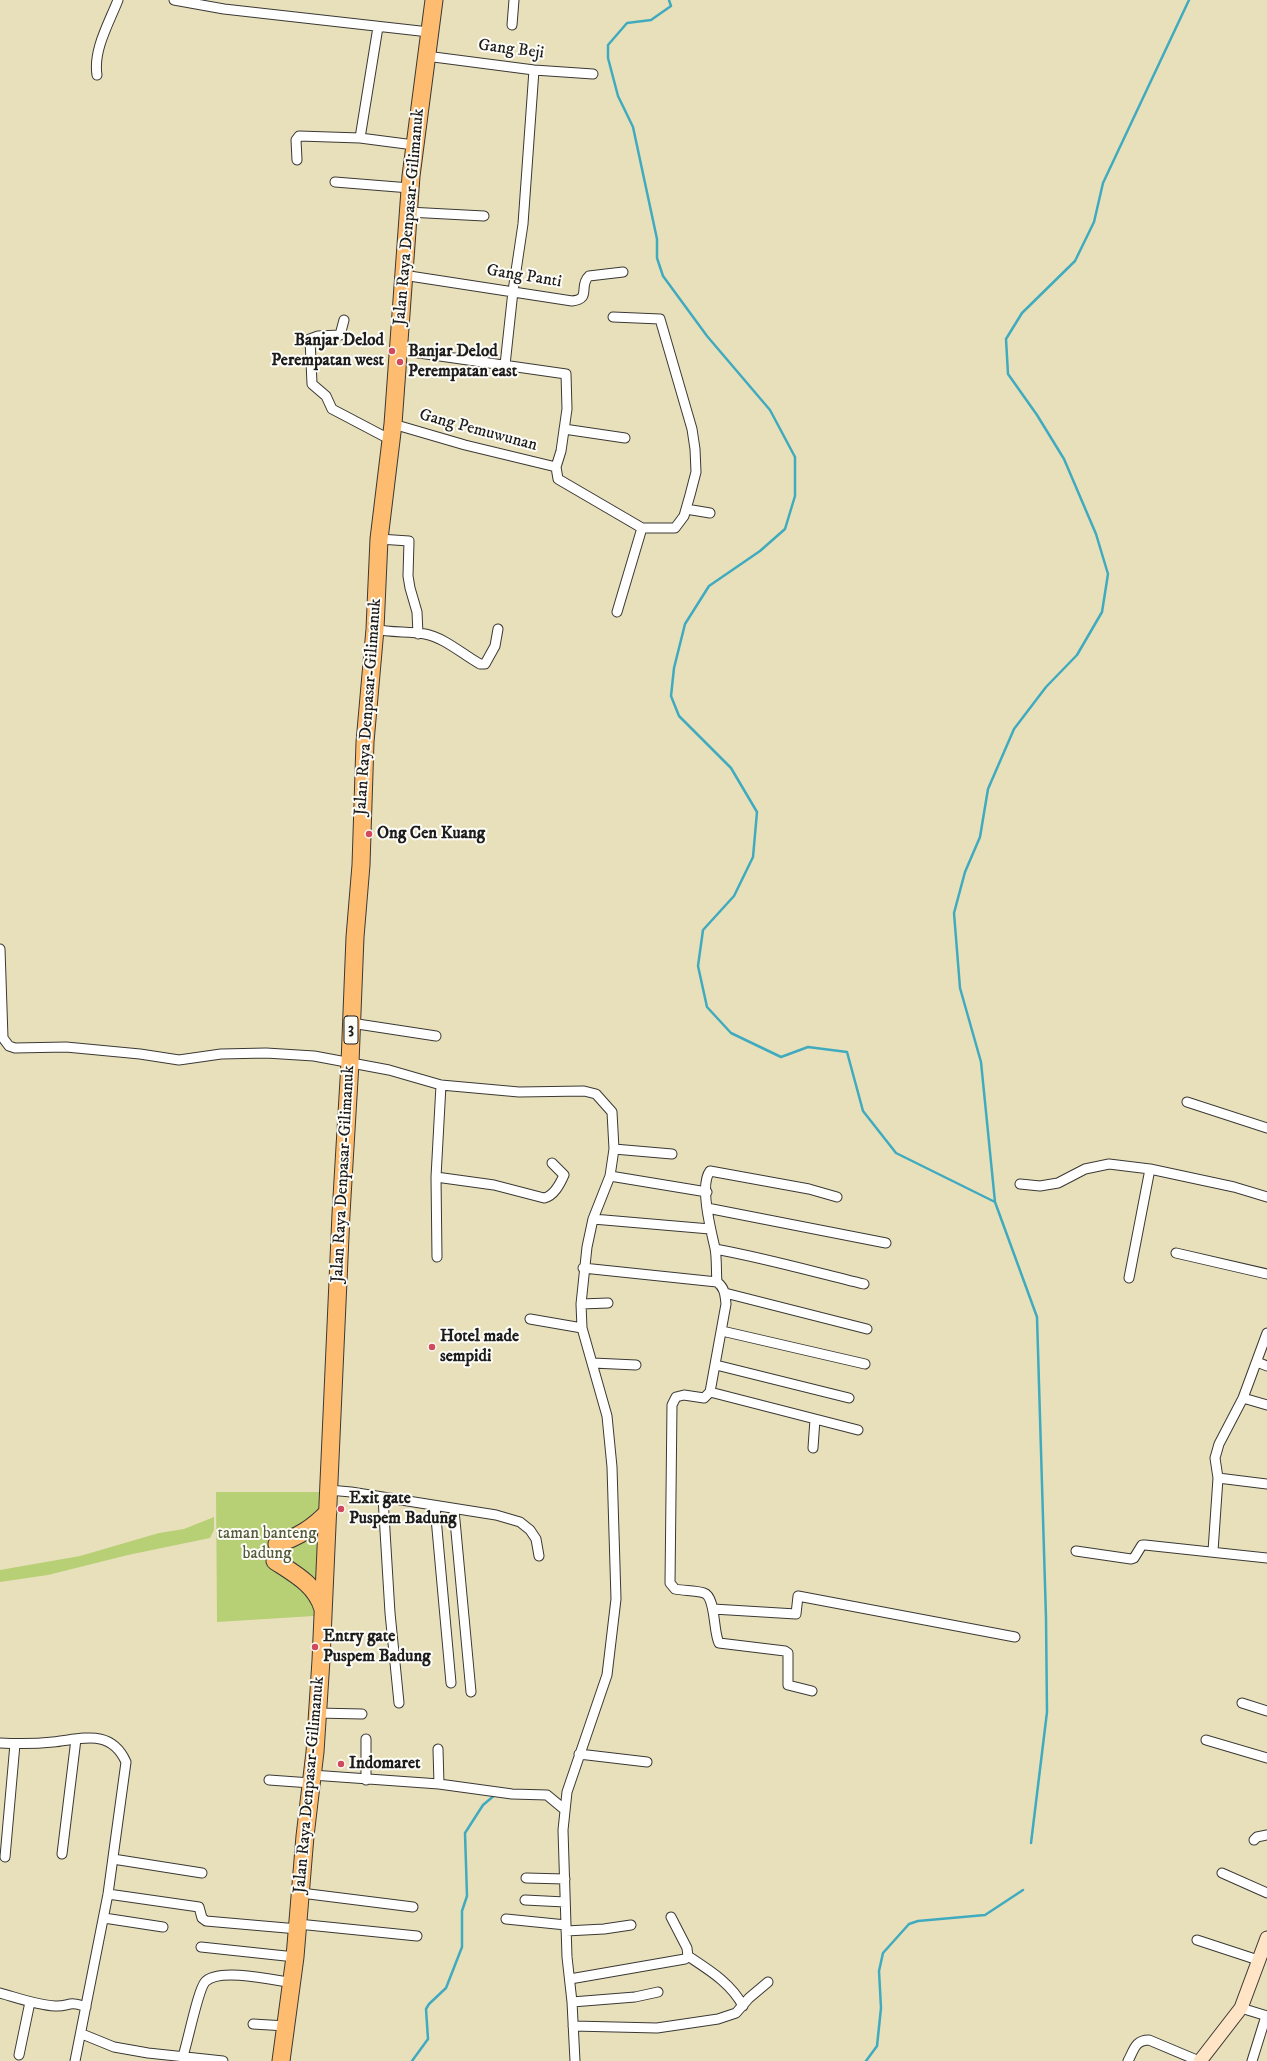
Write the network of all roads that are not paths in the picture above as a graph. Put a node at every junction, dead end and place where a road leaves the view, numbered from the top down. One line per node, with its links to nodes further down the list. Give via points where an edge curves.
1 (118, 0): 11 (street, via 98,52 95,64)
2 (174, 0): 6 (street, via 224,9)
3 (434, 0): 7 (highway, Jalan Raya Denpasar-Gilimanuk / 3)
4 (514, 0): 5 (street)
5 (512, 25)
6 (378, 27): 7 (street); 12 (street)
7 (429, 32): 8 (highway, Jalan Raya Denpasar-Gilimanuk / 3)
8 (426, 56): 9 (street, Gang Beji); 13 (highway, Jalan Raya Denpasar-Gilimanuk / 3)
9 (534, 70): 10 (street, Gang Beji); 21 (street, via 524,224)
10 (593, 74)
11 (97, 75)
12 (360, 138): 13 (street); 14 (street, via 299,136 296,140)
13 (414, 145): 16 (highway, Jalan Raya Denpasar-Gilimanuk / 3)
14 (297, 160)
15 (335, 182): 16 (street)
16 (410, 188): 17 (highway, Jalan Raya Denpasar-Gilimanuk / 3)
17 (408, 212): 18 (street); 20 (highway, Jalan Raya Denpasar-Gilimanuk / 3)
18 (484, 216)
19 (623, 272): 21 (street, Gang Panti, via 589,276 585,280 583,297 577,301)
20 (403, 275): 21 (street, Gang Panti); 24 (highway, Jalan Raya Denpasar-Gilimanuk / 3)
21 (513, 291): 25 (street)
22 (613, 317): 30 (street, via 660,319 692,429 695,448 696,472)
23 (344, 320): 27 (street, Gang Pemuwunan, via 340,335 310,339 312,384 326,396 332,408)
24 (398, 350): 25 (street); 27 (highway, Jalan Raya Denpasar-Gilimanuk / 3)
25 (505, 365): 26 (street, via 566,374)
26 (564, 429): 28 (street); 29 (street)
27 (392, 432): 29 (street, Gang Pemuwunan); 33 (highway, Jalan Raya Denpasar-Gilimanuk / 3)
28 (625, 438)
29 (556, 467): 32 (street, via 558,479)
30 (686, 510): 31 (street); 32 (street, via 674,528)
31 (710, 513)
32 (642, 528): 34 (street)
33 (379, 539): 36 (highway, Jalan Raya Denpasar-Gilimanuk / 3); 37 (street, via 409,542 408,576 417,612)
34 (617, 612)
35 (498, 629): 37 (street, via 495,646 485,664 446,642)
36 (374, 630): 37 (street); 39 (highway, Jalan Raya Denpasar-Gilimanuk / 3, via 365,742 361,865)
37 (418, 634)
38 (0, 949): 41 (street, via 4,1038 6,1044 15,1048 66,1048 179,1060 221,1054 266,1052 314,1056)
39 (351, 1023): 40 (street); 41 (highway, Jalan Raya Denpasar-Gilimanuk / 3)
40 (436, 1036)
41 (350, 1063): 42 (street, via 389,1070); 90 (highway, Jalan Raya Denpasar-Gilimanuk / 3, via 340,1214)
42 (441, 1085): 45 (street, via 519,1092 584,1091 596,1094 612,1112); 49 (street)
43 (1187, 1102): 44 (street)
44 (1267, 1128)
45 (614, 1149): 46 (street); 50 (street)
46 (672, 1154)
47 (552, 1163): 49 (street, via 564,1175 553,1194 544,1198)
48 (1150, 1169): 51 (street, via 1100,1164 1058,1183 1040,1186); 54 (street, via 1234,1187); 64 (street)
49 (436, 1176): 61 (street)
50 (610, 1176): 52 (street); 56 (street)
51 (1020, 1184)
52 (707, 1192): 53 (street, via 708,1174 715,1170); 55 (street)
53 (837, 1197)
54 (1267, 1197)
55 (707, 1208): 57 (street); 58 (street)
56 (594, 1219): 57 (street); 62 (street)
57 (710, 1229): 59 (street)
58 (886, 1243)
59 (715, 1249): 65 (street); 66 (street)
60 (1176, 1253): 63 (street)
61 (437, 1257)
62 (584, 1268): 65 (street); 69 (street)
63 (1267, 1274)
64 (1129, 1278)
65 (717, 1282): 67 (street)
66 (864, 1284)
67 (725, 1293): 72 (street); 73 (street)
68 (608, 1303): 69 (street)
69 (581, 1304): 71 (street)
70 (530, 1320): 71 (street)
71 (582, 1328): 76 (street)
72 (867, 1329)
73 (722, 1331): 77 (street); 78 (street)
74 (1267, 1333): 75 (street)
75 (1257, 1362): 80 (street); 83 (street)
76 (593, 1363): 79 (street); 118 (street, via 607,1416 612,1459 616,1599 607,1675)
77 (865, 1364)
78 (716, 1365): 81 (street); 82 (street)
79 (636, 1366)
80 (1267, 1366)
81 (707, 1395): 85 (street); 101 (street, via 676,1397 672,1405 670,1583 675,1589 705,1593)
82 (849, 1398)
83 (1243, 1398): 84 (street); 88 (street, via 1219,1444 1215,1458)
84 (1267, 1405)
85 (815, 1419): 86 (street); 87 (street)
86 (858, 1430)
87 (813, 1448)
88 (1218, 1478): 89 (street); 97 (street)
89 (1267, 1484)
90 (329, 1490): 91 (street); 94 (highway, Jalan Raya Denpasar-Gilimanuk / 3)
91 (383, 1498): 92 (street); 107 (street)
92 (436, 1507): 93 (street); 104 (street)
93 (454, 1510): 98 (street, via 496,1515 520,1522 530,1530 536,1540); 106 (street)
94 (328, 1512): 95 (highway, via 306,1532); 102 (highway, Jalan Raya Denpasar-Gilimanuk / 3)
95 (277, 1544)
96 (1076, 1551): 97 (street, via 1131,1559 1142,1545)
97 (1213, 1551): 99 (street)
98 (539, 1556)
99 (1267, 1558)
100 (275, 1561): 102 (highway, via 312,1587)
101 (713, 1609): 103 (street, via 796,1614 798,1596); 105 (street, via 719,1643 785,1651 788,1653 788,1685)
102 (324, 1611): 110 (highway, Jalan Raya Denpasar-Gilimanuk / 3)
103 (1016, 1637)
104 (451, 1683)
105 (812, 1690)
106 (471, 1692)
107 (399, 1703)
108 (1242, 1703): 109 (street)
109 (1267, 1711)
110 (317, 1713): 111 (street); 121 (highway, Jalan Raya Denpasar-Gilimanuk / 3)
111 (362, 1714)
112 (76, 1739): 116 (street); 128 (street); 130 (street, via 91,1738 114,1745 121,1751 126,1762)
113 (366, 1739): 123 (street)
114 (1206, 1740): 119 (street)
115 (0, 1743): 116 (street)
116 (15, 1744): 129 (street)
117 (438, 1749): 124 (street)
118 (579, 1754): 120 (street); 125 (street, via 567,1792)
119 (1267, 1758)
120 (647, 1762)
121 (312, 1779): 122 (street); 123 (street); 135 (highway, Jalan Raya Denpasar-Gilimanuk / 3)
122 (269, 1780)
123 (366, 1780): 124 (street)
124 (439, 1784): 125 (street, via 547,1795)
125 (565, 1810): 134 (street)
126 (1267, 1835): 127 (street)
127 (1254, 1840)
128 (62, 1854)
129 (5, 1857)
130 (113, 1859): 131 (street); 137 (street)
131 (202, 1873)
132 (1222, 1873): 136 (street)
133 (526, 1878): 134 (street)
134 (565, 1879): 139 (street)
135 (301, 1893): 140 (street); 146 (highway, Jalan Raya Denpasar-Gilimanuk / 3)
136 (1267, 1893)
137 (108, 1894): 141 (street); 146 (street, via 199,1906 202,1918 206,1921)
138 (525, 1900): 139 (street)
139 (565, 1902): 147 (street)
140 (412, 1907)
141 (104, 1918): 145 (street); 163 (street)
142 (671, 1918): 152 (street, via 687,1948)
143 (506, 1919): 147 (street)
144 (632, 1925): 147 (street, via 604,1929)
145 (163, 1927)
146 (298, 1927): 148 (street); 153 (highway, Jalan Raya Denpasar-Gilimanuk / 3)
147 (566, 1928): 155 (street)
148 (417, 1936)
149 (1267, 1938): 154 (street)
150 (1197, 1940): 154 (street)
151 (201, 1947): 153 (street)
152 (688, 1956): 155 (street, via 685,1959); 162 (street, via 730,1987)
153 (295, 1957): 157 (highway, Jalan Raya Denpasar-Gilimanuk / 3)
154 (1258, 1960): 164 (street)
155 (570, 1979): 161 (street)
156 (768, 1982): 162 (street)
157 (293, 1983): 167 (highway, Jalan Raya Denpasar-Gilimanuk / 3); 171 (street, via 240,1976 211,1977 202,1987)
158 (658, 1992): 161 (street, via 635,1997)
159 (0, 1993): 160 (street)
160 (30, 2002): 163 (street, via 58,2007 75,2003); 170 (street)
161 (572, 2002): 168 (street)
162 (743, 2006): 168 (street, via 736,2012 718,2019 683,2025 638,2028)
163 (86, 2007): 169 (street)
164 (1241, 2008): 165 (street); 177 (street)
165 (1267, 2016): 178 (street)
166 (253, 2024): 167 (street)
167 (286, 2026): 174 (highway, Jalan Raya Denpasar-Gilimanuk / 3)
168 (573, 2026): 175 (street)
169 (82, 2034): 171 (street, via 114,2047); 172 (street)
170 (19, 2054)
171 (184, 2056): 173 (street)
172 (75, 2061)
173 (223, 2061)
174 (281, 2061)
175 (575, 2061)
176 (1128, 2061): 177 (street, via 1138,2042 1149,2040)
177 (1199, 2061)
178 (1252, 2061)

